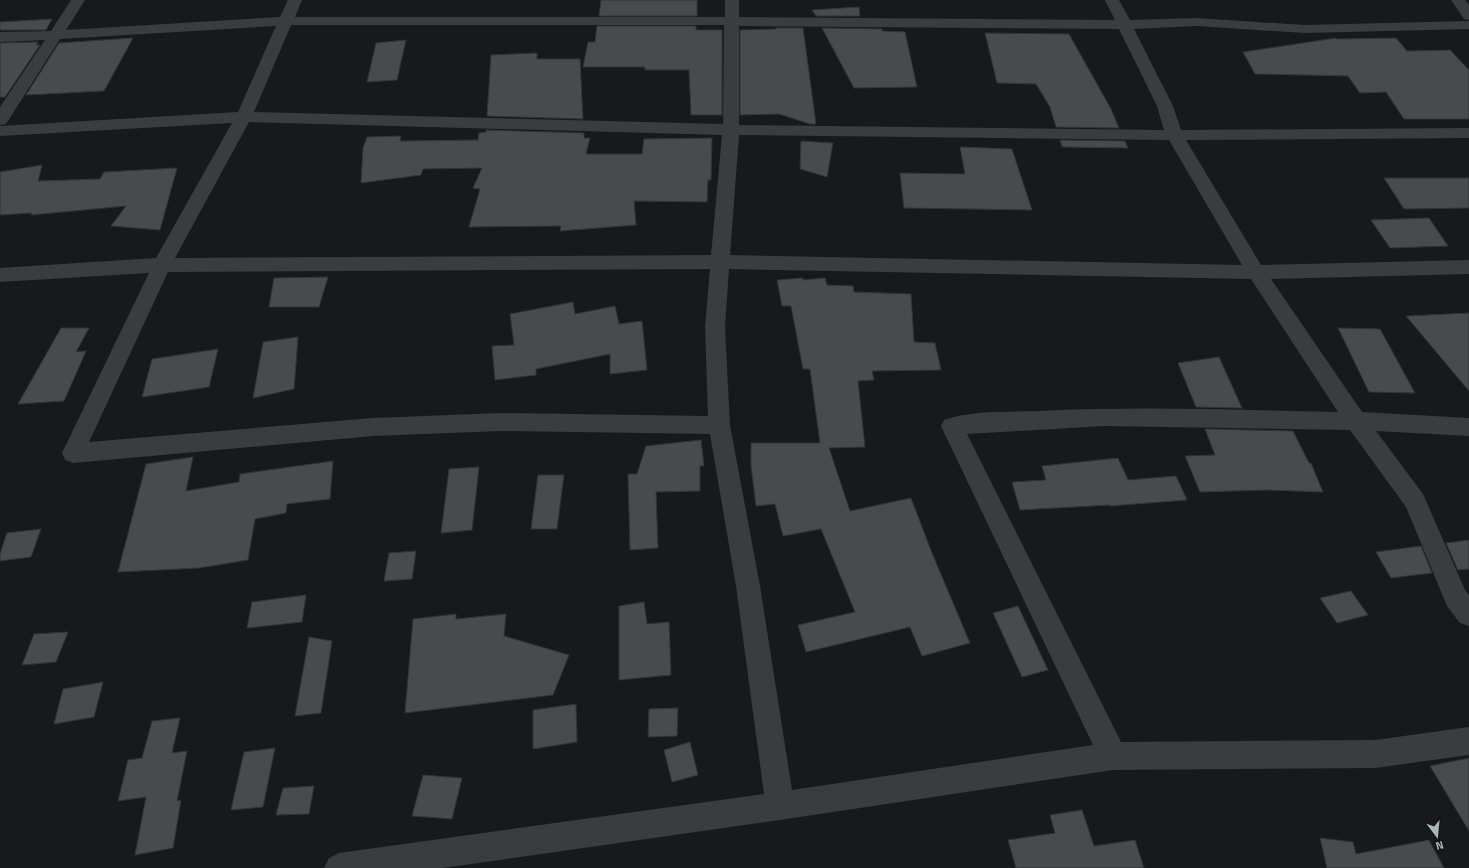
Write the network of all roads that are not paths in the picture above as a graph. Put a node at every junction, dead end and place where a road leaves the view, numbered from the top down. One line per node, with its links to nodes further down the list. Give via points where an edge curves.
1 (78, 0): 11 (street)
2 (295, 0): 7 (street)
3 (732, 0): 8 (street)
4 (1112, 0): 9 (street)
5 (1458, 0): 6 (street)
6 (1469, 16)
7 (285, 21): 8 (street); 11 (street); 13 (street)
8 (732, 21): 9 (street); 15 (street)
9 (1124, 24): 10 (street, via 1196,22 1305,29); 18 (street, via 1165,106)
10 (1469, 25)
11 (55, 36): 12 (street); 14 (street)
12 (0, 37)
13 (244, 117): 15 (street); 16 (street); 20 (street)
14 (0, 120)
15 (731, 130): 18 (street); 19 (street)
16 (0, 131)
17 (1469, 132): 18 (street)
18 (1174, 135): 22 (street)
19 (720, 262): 20 (street); 22 (street); 25 (street, via 714,327)
20 (162, 265): 23 (street); 25 (street, via 73,453 373,427 500,422)
21 (1469, 267): 22 (street)
22 (1256, 272): 24 (street)
23 (0, 275)
24 (1356, 421): 26 (street); 27 (street, via 1415,501 1456,598); 29 (street, via 1104,417 952,426)
25 (719, 425): 30 (street, via 748,586)
26 (1469, 427)
27 (1469, 614)
28 (1469, 741): 29 (street, via 1375,754)
29 (1113, 756): 30 (street)
30 (780, 806): 31 (street)
31 (345, 867)

